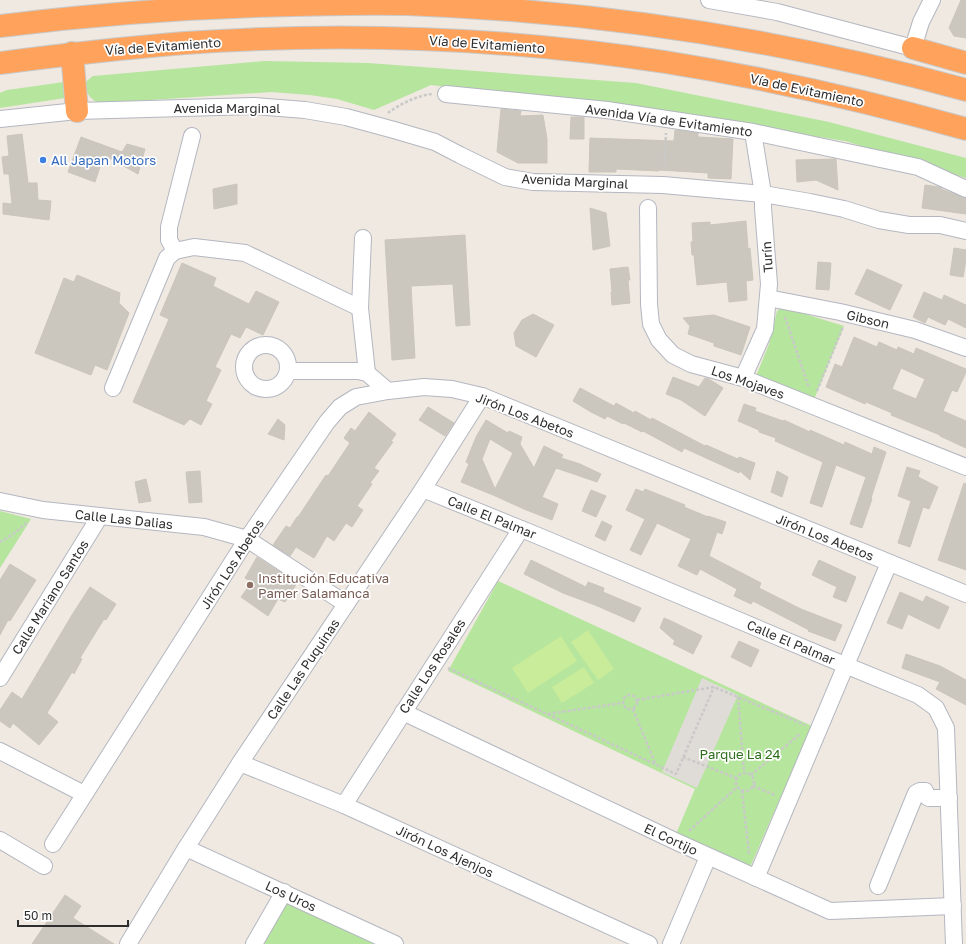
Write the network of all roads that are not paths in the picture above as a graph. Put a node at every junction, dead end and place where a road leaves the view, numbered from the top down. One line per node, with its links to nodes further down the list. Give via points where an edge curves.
1 (709, 0): 3 (street)
2 (932, 0): 5 (street, via 921,22)
3 (779, 6): 5 (street)
4 (0, 26): 10 (highway, via 115,14 245,6 404,4 509,10 620,20 750,40 855,61)
5 (913, 48): 8 (highway)
6 (72, 53): 7 (highway, Vía de Evitamiento); 12 (highway); 14 (highway, Vía de Evitamiento, via 187,43 308,38 430,40 555,48 663,62 783,84 871,103)
7 (9, 62): 9 (highway)
8 (966, 63)
9 (0, 76)
10 (966, 90)
11 (446, 94): 15 (street, Avenida Vía de Evitamiento, via 607,110)
12 (77, 111): 13 (street, Avenida Marginal); 18 (street, Avenida Marginal, via 254,106 305,110 346,117 435,142 505,177 533,182 663,185)
13 (0, 119)
14 (966, 129)
15 (754, 132): 17 (street, Avenida Vía de Evitamiento, via 918,167); 18 (street, Turín)
16 (192, 136): 22 (street, via 169,227 169,240)
17 (966, 189)
18 (763, 194): 20 (street, Avenida Marginal, via 844,209 879,220 909,225 940,225); 23 (street, Turín)
19 (648, 208): 28 (street, Los Mojaves, via 649,304 651,324 659,340 673,355 691,364)
20 (966, 231)
21 (363, 238): 24 (street)
22 (175, 251): 24 (street, via 194,247 245,253); 29 (street, via 167,258)
23 (768, 298): 25 (street, Gibson, via 915,330); 28 (street, Turín, via 765,329)
24 (360, 308): 27 (street)
25 (966, 348)
26 (288, 371): 27 (street)
27 (367, 373): 30 (street)
28 (743, 378): 32 (street, Los Mojaves)
29 (113, 388)
30 (388, 391): 31 (street, Jirón Los Abetos, via 424,387 452,389); 37 (street, Jirón Los Abetos, via 356,397 340,407)
31 (482, 396): 33 (street, Calle Las Puquinas); 38 (street, Jirón Los Abetos)
32 (966, 467)
33 (423, 489): 36 (street, Calle El Palmar); 40 (street, Calle Las Puquinas)
34 (0, 502): 35 (street, Calle Las Dalias)
35 (100, 516): 37 (street, Calle Las Dalias, via 204,527); 42 (street, Calle Mariano Santos)
36 (521, 529): 41 (street, Calle El Palmar); 43 (street, Calle Los Rosales)
37 (247, 539): 40 (street, Calle Las Dalias); 47 (street, Jirón Los Abetos)
38 (889, 563): 39 (street, Jirón Los Abetos); 41 (street)
39 (966, 594)
40 (346, 604): 45 (street, Calle Las Puquinas)
41 (846, 666): 46 (street, Calle El Palmar, via 918,695 936,708 946,728); 54 (street, via 813,729 789,801)
42 (0, 678)
43 (403, 712): 48 (street, Calle Los Rosales); 52 (street, El Cortijo)
44 (0, 751): 47 (street)
45 (240, 763): 48 (street, Jirón Los Ajenjos); 51 (street, Calle Las Puquinas)
46 (948, 791): 55 (street, via 928,786 925,791 916,793); 57 (street, Calle El Palmar)
47 (84, 794): 50 (street, Jirón Los Abetos)
48 (344, 805): 61 (street, Jirón Los Ajenjos)
49 (0, 840): 53 (street)
50 (53, 844)
51 (186, 848): 56 (street, Los Uros); 58 (street, Calle Las Puquinas)
52 (708, 857): 54 (street, El Cortijo); 62 (street)
53 (44, 866)
54 (754, 877): 57 (street, El Cortijo, via 830,911)
55 (878, 886)
56 (284, 892): 59 (street); 60 (street, Los Uros)
57 (953, 906): 63 (street, Calle El Palmar)
58 (128, 944)
59 (254, 944)
60 (395, 944)
61 (649, 944)
62 (671, 944)
63 (954, 944)

